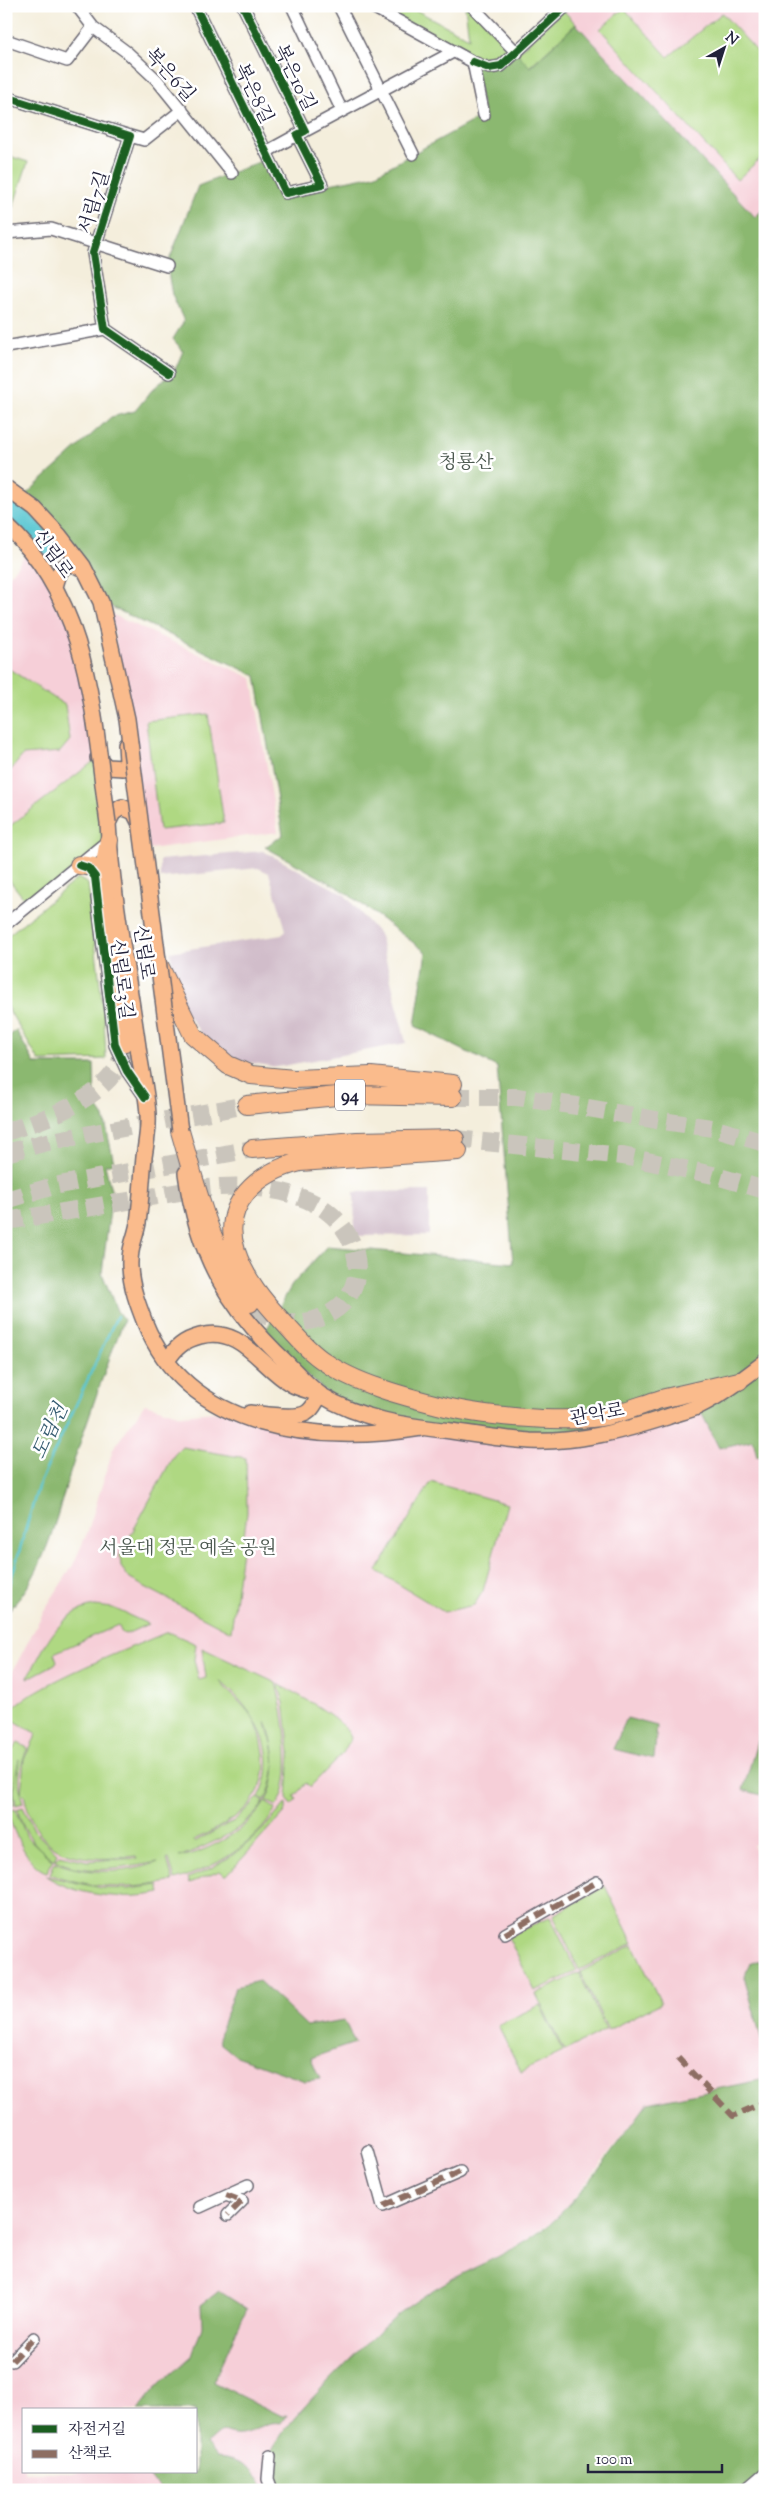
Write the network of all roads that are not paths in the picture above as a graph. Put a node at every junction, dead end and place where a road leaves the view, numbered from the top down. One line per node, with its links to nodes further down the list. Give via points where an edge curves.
1 (77, 6): 9 (street, 복은6길)
2 (195, 6): 21 (street, 복은8길)
3 (243, 6): 19 (street, 복은10길)
4 (292, 6): 17 (street)
5 (339, 6): 14 (street)
6 (371, 6): 11 (street)
7 (472, 6): 12 (street)
8 (566, 6): 12 (street)
9 (93, 27): 10 (street, via 67,61); 16 (street, 복은6길, via 150,73)
10 (7, 41)
11 (453, 52): 13 (street); 14 (street, 복은10길)
12 (517, 54): 13 (street, via 495,68)
13 (473, 62): 18 (street)
14 (381, 90): 17 (street, 복은10길); 22 (street)
15 (6, 97): 20 (street)
16 (182, 110): 20 (street, via 144,140); 23 (street, 복은6길)
17 (342, 111): 19 (street, 복은10길)
18 (484, 115)
19 (301, 133): 21 (street, 복은10길); 24 (street, 복은10길, via 322,185)
20 (130, 136): 26 (street, 서림7길)
21 (266, 152): 24 (street, 복은8길)
22 (412, 154)
23 (232, 173)
24 (286, 193)
25 (6, 233): 26 (street, via 51,229)
26 (97, 243): 27 (street); 28 (street, 서림7길, via 94,253)
27 (167, 266)
28 (105, 330): 29 (street); 30 (street)
29 (6, 347)
30 (169, 373)
31 (6, 488): 33 (main road, 신림로, bridge, via 48,522)
32 (6, 524): 34 (main road, 신림로, bridge, via 30,549)
33 (85, 570): 34 (main road, bridge, via 73,564 65,565); 35 (main road, 신림로, bridge, via 101,602)
34 (55, 587): 36 (main road, 신림로, bridge, via 82,651)
35 (129, 734): 36 (main road, bridge, via 127,762 123,768 108,767); 37 (main road, 신림로, bridge)
36 (98, 758): 38 (main road, 신림로, bridge)
37 (140, 824): 38 (main road, bridge, via 134,812 122,807 113,813); 42 (main road, 신림로, bridge)
38 (109, 832): 39 (street); 40 (highway); 44 (main road, 신림로)
39 (79, 865): 40 (highway, via 92,866); 41 (street); 44 (street, 신림로3길, via 88,868 94,877 115,1045 126,1071)
40 (103, 877): 43 (highway)
41 (6, 924)
42 (158, 961): 45 (highway, 94, via 193,1035 228,1065 251,1075 294,1079 371,1076 453,1090 347,1095); 46 (main road, 신림로, bridge)
43 (125, 1042)
44 (145, 1097): 49 (main road, 신림로, via 148,1116 138,1225 131,1243 130,1268 141,1313)
45 (247, 1105)
46 (180, 1131): 48 (highway, via 209,1230)
47 (252, 1149): 51 (highway, via 357,1140 456,1145 279,1167 256,1181 241,1200 234,1216 233,1239 248,1277 268,1306 325,1363 382,1389 440,1405 484,1413 561,1419 600,1417 661,1399)
48 (246, 1309): 53 (main road, 관악로, via 280,1356)
49 (167, 1361): 52 (main road, 신림로); 53 (main road, via 176,1347 193,1338 210,1334 227,1336 243,1344 291,1384)
50 (765, 1362): 51 (main road, 관악로)
51 (739, 1382): 55 (main road, 관악로, via 698,1406 638,1426 590,1437 531,1441)
52 (193, 1388): 54 (main road, 관악로)
53 (320, 1394): 54 (main road, via 309,1411 301,1416); 55 (main road, 관악로, via 366,1414)
54 (226, 1411): 55 (main road, 관악로, via 276,1428 318,1432 384,1434)
55 (421, 1428)
56 (597, 1882): 57 (street)
57 (505, 1934)
58 (368, 2151): 59 (street, via 383,2206)
59 (460, 2172)
60 (248, 2185): 61 (street)
61 (226, 2195): 62 (street); 63 (street, via 242,2201)
62 (200, 2207)
63 (228, 2215)
64 (34, 2338): 65 (street)
65 (12, 2362)
66 (270, 2456): 68 (street, via 268,2479)
67 (765, 2473): 69 (street)
68 (272, 2490)
69 (745, 2490)

